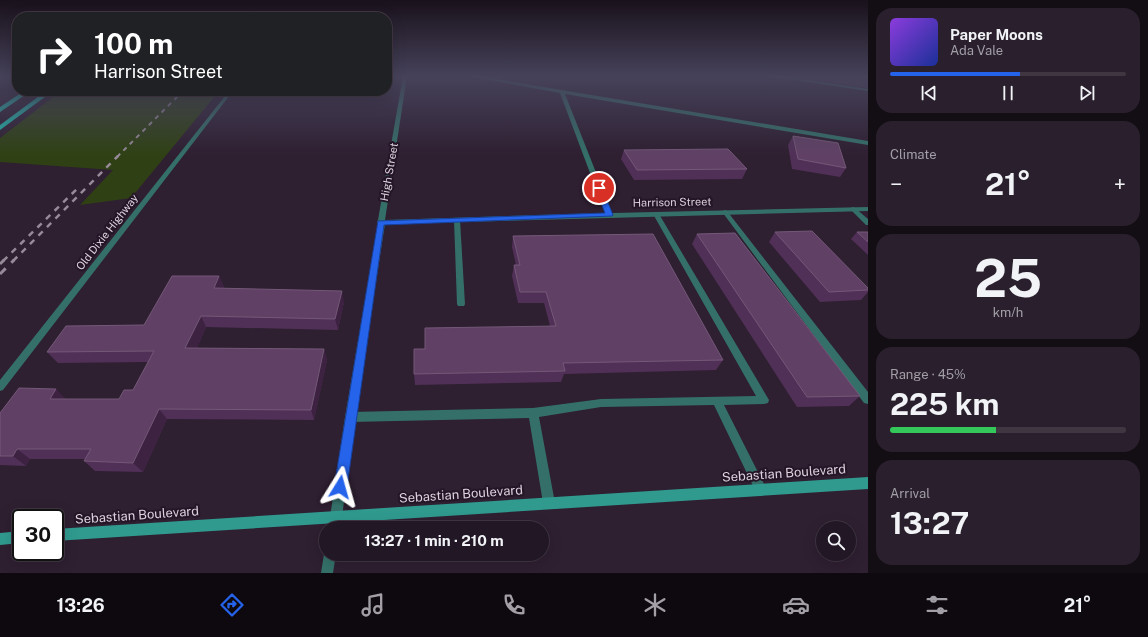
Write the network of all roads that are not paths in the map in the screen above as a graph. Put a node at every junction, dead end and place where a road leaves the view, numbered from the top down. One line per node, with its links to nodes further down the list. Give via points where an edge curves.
1 (11, 103): 7 (main road)
2 (34, 103): 8 (main road)
3 (222, 103): 20 (street, Old Dixie Highway)
4 (400, 103): 17 (street, High Street)
5 (566, 103): 15 (street)
6 (626, 103): 10 (street)
7 (0, 110): 8 (main road, via 1,116)
8 (12, 119): 9 (main road)
9 (0, 128)
10 (868, 143)
11 (853, 209): 12 (street, Harrison Street); 13 (street, Harrison Street); 18 (street)
12 (868, 209)
13 (724, 212): 14 (street, Harrison Street); 21 (street)
14 (656, 214): 15 (street, Harrison Street); 22 (street, via 764,400)
15 (609, 215): 16 (street, Harrison Street)
16 (457, 220): 17 (street, Harrison Street); 19 (street)
17 (380, 222): 24 (street, High Street)
18 (868, 223)
19 (461, 304)
20 (0, 387)
21 (868, 400)
22 (717, 401): 23 (street, via 601,403); 26 (street)
23 (533, 413): 24 (street); 27 (street)
24 (350, 417): 28 (street, High Street)
25 (868, 483): 26 (main road, Sebastian Boulevard)
26 (761, 490): 27 (main road, Sebastian Boulevard)
27 (549, 503): 29 (main road, Sebastian Boulevard)
28 (335, 521)
29 (356, 521)
30 (319, 524): 31 (main road, Sebastian Boulevard)
31 (64, 535)
32 (12, 538): 33 (main road)
33 (0, 539)
34 (329, 561): 35 (street)
35 (327, 573)

